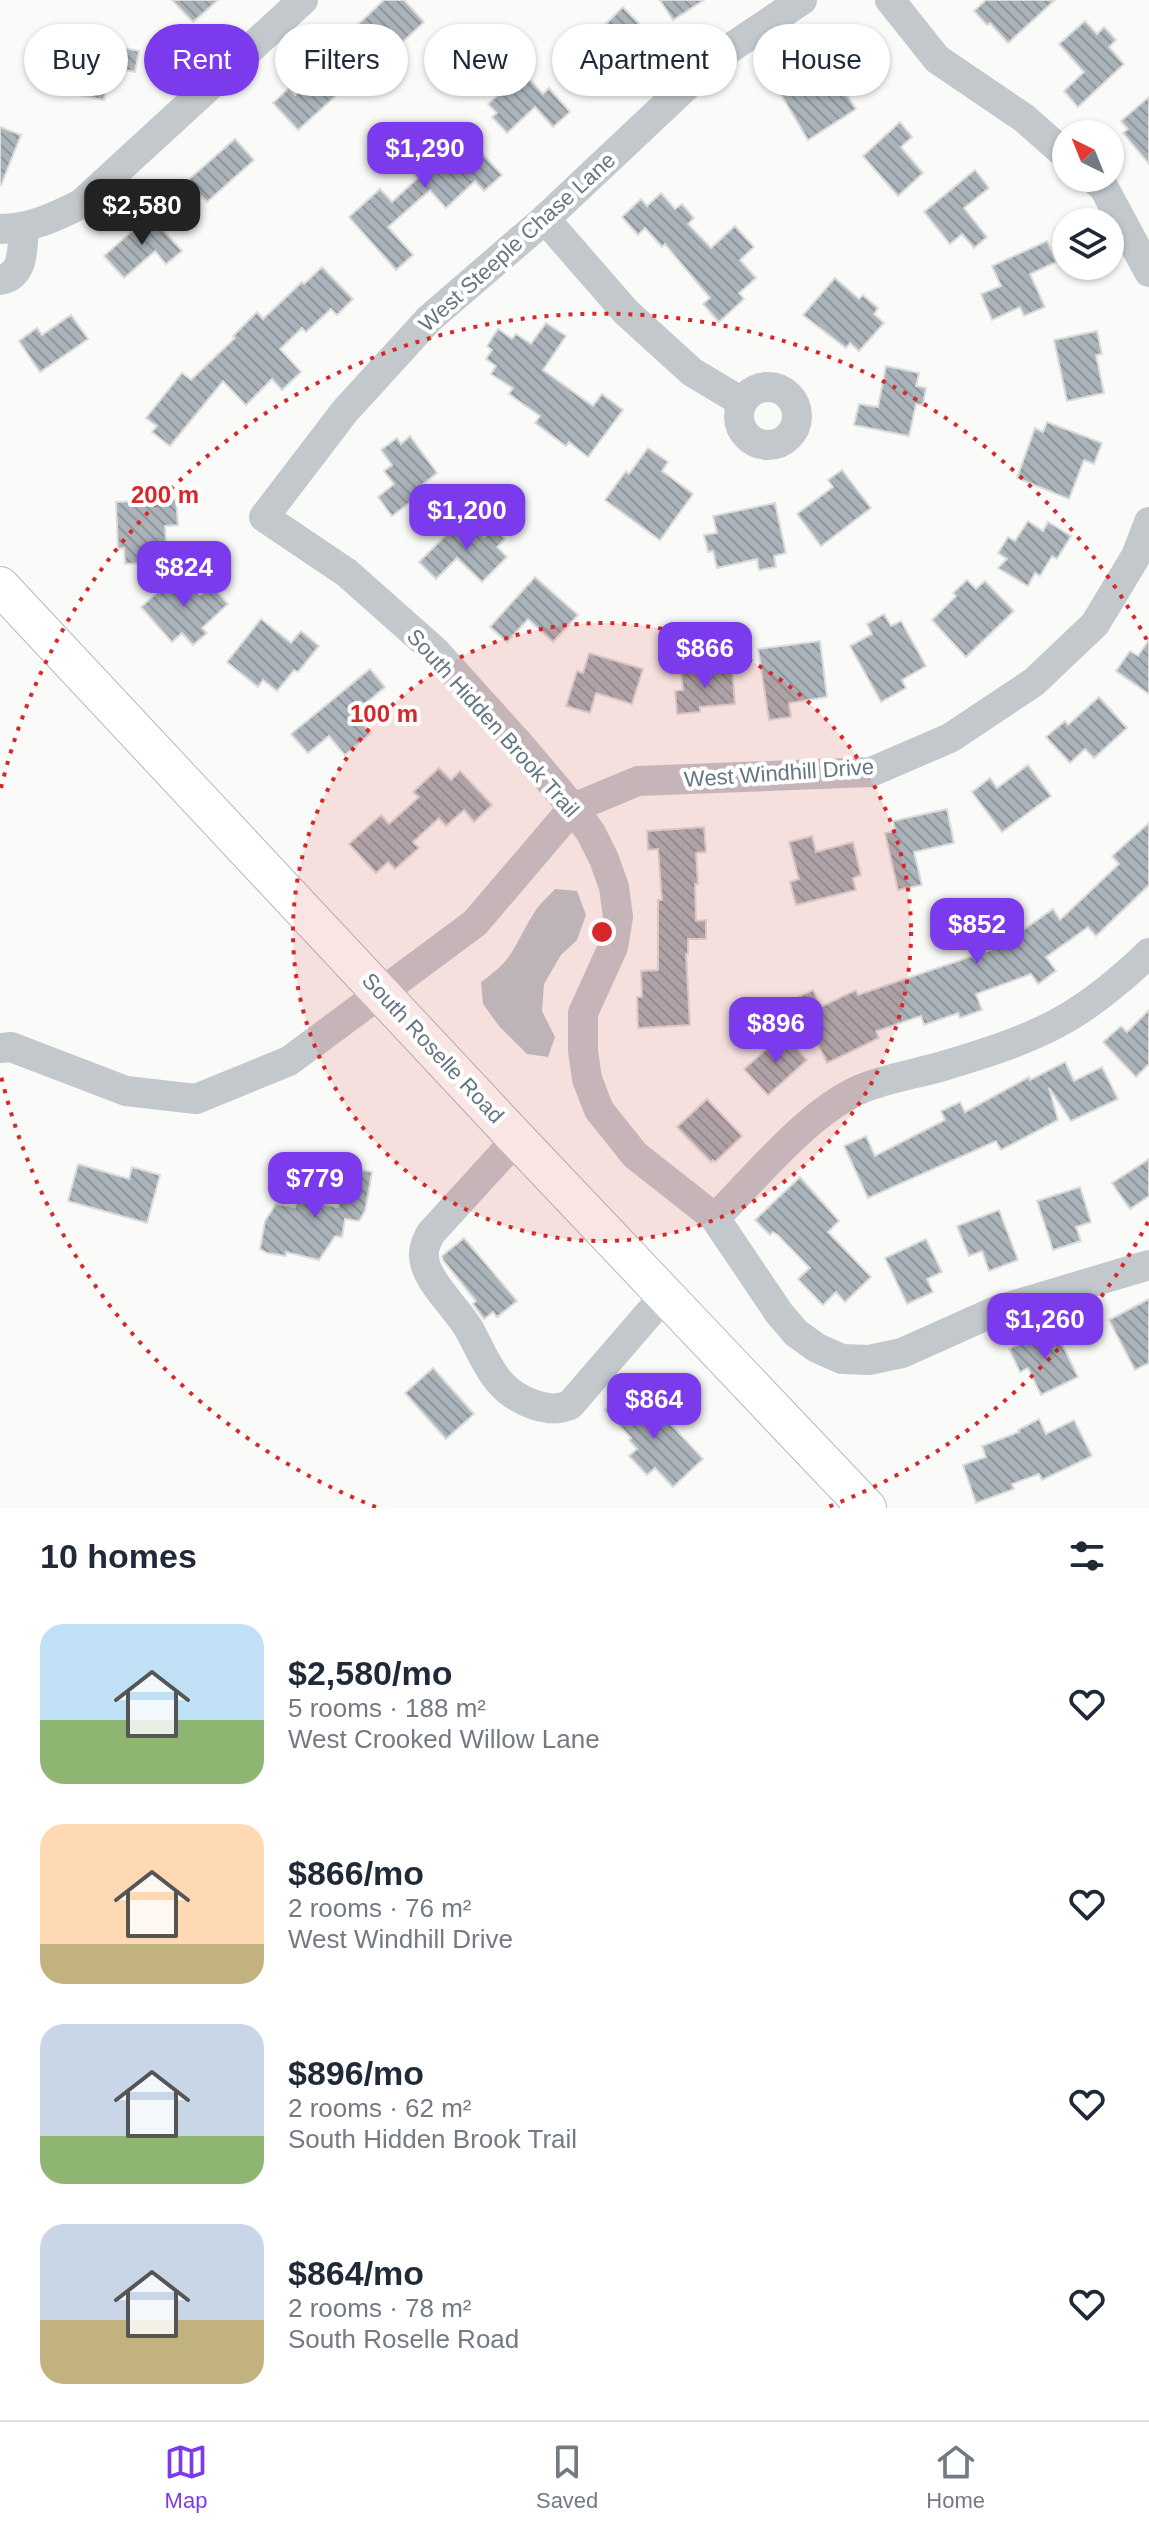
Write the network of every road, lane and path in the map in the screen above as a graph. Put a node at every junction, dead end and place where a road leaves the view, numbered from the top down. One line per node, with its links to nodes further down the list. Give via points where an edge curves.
1 (303, 0): 7 (street, via 81,204 51,219)
2 (802, 0): 6 (street, West Steeple Chase Lane, via 717,57)
3 (890, 0): 4 (street, via 937,59)
4 (1052, 143)
5 (1106, 192): 8 (street)
6 (545, 219): 10 (street, via 626,312 692,372); 11 (street, West Steeple Chase Lane, via 429,319 345,411)
7 (9, 228): 9 (street, via 22,256 17,272)
8 (1149, 272)
9 (0, 280)
10 (742, 402)
11 (264, 517): 14 (street, South Hidden Brook Trail, via 347,573 436,652)
12 (1149, 522): 14 (street, West Windhill Drive, via 1136,556 1095,624 1034,682 950,738 871,772 638,781)
13 (0, 586): 16 (main road, South Roselle Road)
14 (573, 808): 16 (street, West Windhill Drive, via 475,923); 19 (street, South Hidden Brook Trail, via 604,859 618,917 613,947 583,1013 587,1079 599,1110 635,1155)
15 (1149, 953): 19 (street, via 1062,1020 974,1056 859,1090 827,1109)
16 (381, 992): 17 (street, West Windhill Drive, via 289,1061 196,1099 126,1091 11,1047); 18 (main road, South Roselle Road)
17 (0, 1048)
18 (515, 1137): 21 (main road, South Roselle Road); 21 (street, via 431,1233 423,1259 501,1385 532,1404 555,1410 570,1405)
19 (715, 1218): 20 (street, South Hidden Brook Trail, via 796,1333 842,1359 902,1353 998,1310)
20 (1149, 1265)
21 (665, 1295): 22 (main road, South Roselle Road)
22 (867, 1508)

